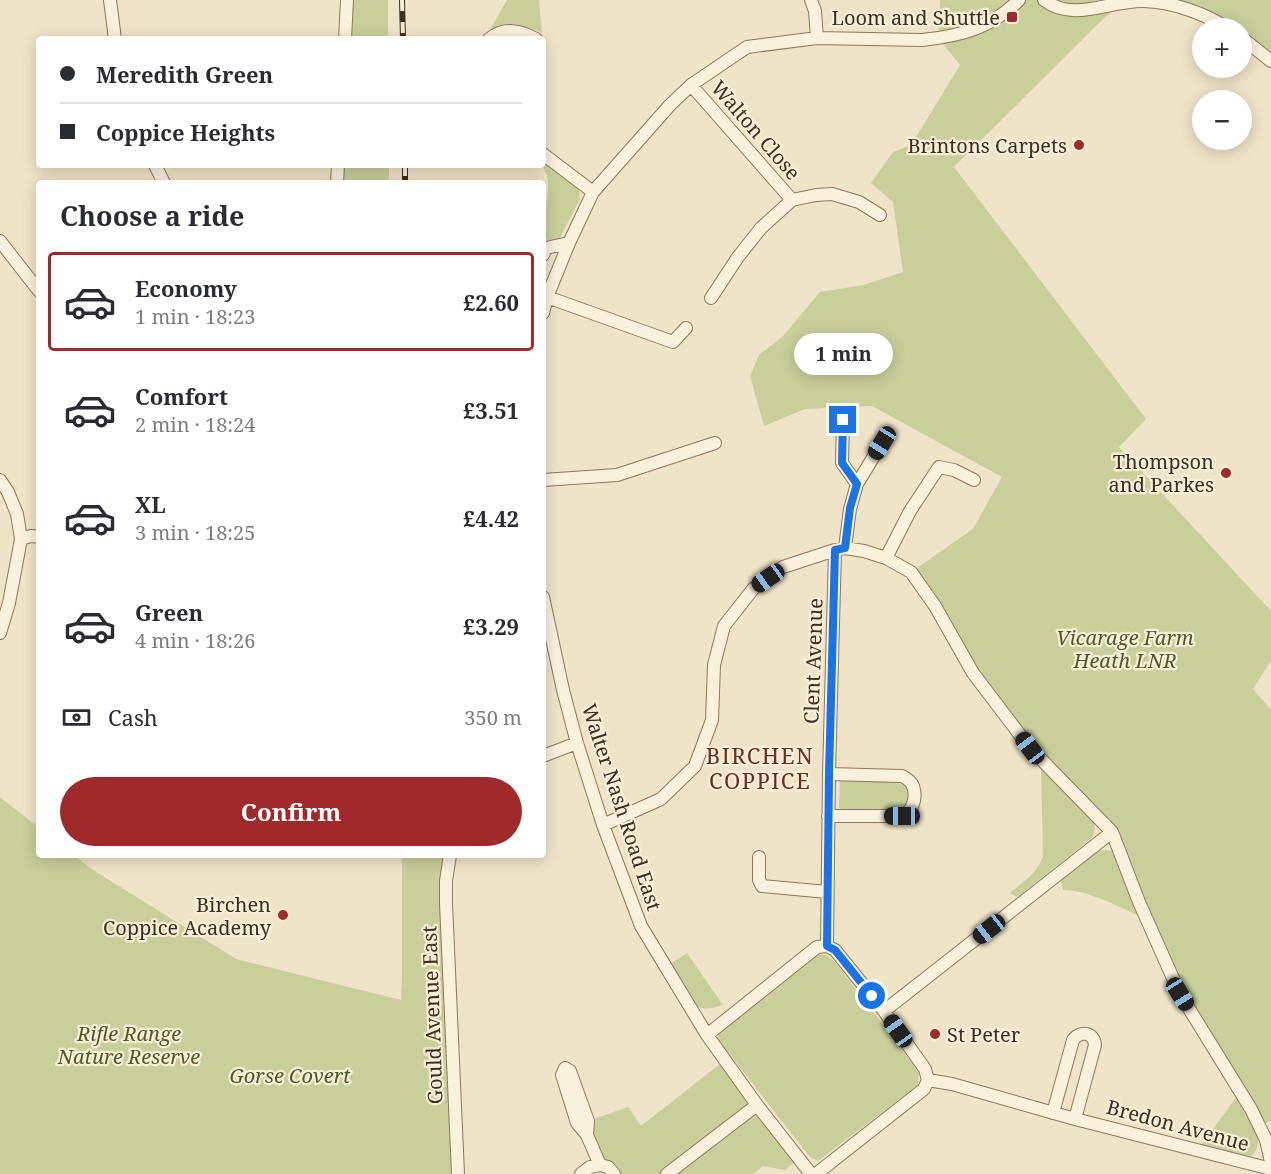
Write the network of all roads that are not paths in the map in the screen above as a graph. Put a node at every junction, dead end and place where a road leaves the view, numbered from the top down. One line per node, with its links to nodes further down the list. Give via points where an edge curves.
1 (110, 0): 7 (street)
2 (347, 0): 8 (street)
3 (811, 0): 11 (street)
4 (1019, 0): 11 (street, via 988,24 938,38)
5 (1044, 0): 6 (street, via 1076,11 1144,1)
6 (1208, 18)
7 (115, 36)
8 (345, 36)
9 (494, 36): 10 (street, via 512,31)
10 (531, 36)
11 (817, 38): 14 (street, via 747,47)
12 (1252, 46): 13 (street)
13 (1271, 61)
14 (691, 85): 16 (street); 17 (street, Walton Close)
15 (546, 156): 16 (street)
16 (593, 192): 20 (street)
17 (792, 200): 18 (street, Walton Close, via 832,194 859,202); 24 (street, Walton Close, via 761,228)
18 (880, 215)
19 (0, 241): 22 (street)
20 (569, 243): 21 (street); 23 (street)
21 (546, 248)
22 (36, 287)
23 (548, 297): 25 (street); 26 (street, via 673,342)
24 (711, 298)
25 (546, 303)
26 (686, 328)
27 (843, 420): 33 (street, via 842,463)
28 (715, 443): 31 (street, via 617,475)
29 (882, 443): 33 (street, Clent Avenue)
30 (0, 480): 35 (street, via 17,514)
31 (546, 480)
32 (974, 480): 37 (street, via 939,467)
33 (857, 484): 36 (street, Clent Avenue)
34 (36, 537): 35 (street)
35 (21, 539): 39 (street)
36 (840, 549): 37 (street, via 864,550); 42 (street, Clent Avenue); 44 (street, via 783,567 753,589 724,626 714,664 712,720 695,766 661,799)
37 (886, 558): 45 (street, via 911,572 973,673 1023,739)
38 (546, 611): 40 (street, Walter Nash Road East)
39 (0, 633)
40 (578, 743): 41 (street); 44 (street, Walter Nash Road East)
41 (546, 755)
42 (829, 774): 43 (street, Clent Avenue); 43 (street, via 902,776 913,785 914,795 909,813 902,816)
43 (828, 816): 48 (street, Clent Avenue)
44 (603, 825): 51 (street, Walter Nash Road East, via 641,926)
45 (1112, 832): 50 (street); 57 (street, via 1180,994 1251,1109 1266,1140)
46 (759, 857): 48 (street, via 762,886)
47 (450, 858): 60 (street, Gould Avenue East, via 446,903)
48 (827, 892): 49 (street, Clent Avenue)
49 (827, 946): 50 (street, via 835,950); 51 (street, via 817,947)
50 (884, 1011): 52 (street, via 926,1069)
51 (707, 1035): 53 (street, Walter Nash Road East)
52 (928, 1080): 54 (street, Bredon Avenue); 64 (street, via 924,1089)
53 (758, 1105): 63 (street); 64 (street, Walter Nash Road East)
54 (1053, 1113): 55 (street, Bredon Avenue); 55 (street, Bredon Avenue, via 1073,1040 1076,1035 1087,1034 1095,1046)
55 (1075, 1119): 59 (street, Bredon Avenue)
56 (587, 1135): 58 (street)
57 (1271, 1162)
58 (600, 1165): 61 (street); 62 (street)
59 (1271, 1169)
60 (458, 1174)
61 (582, 1174)
62 (614, 1174)
63 (667, 1174)
64 (813, 1174)

